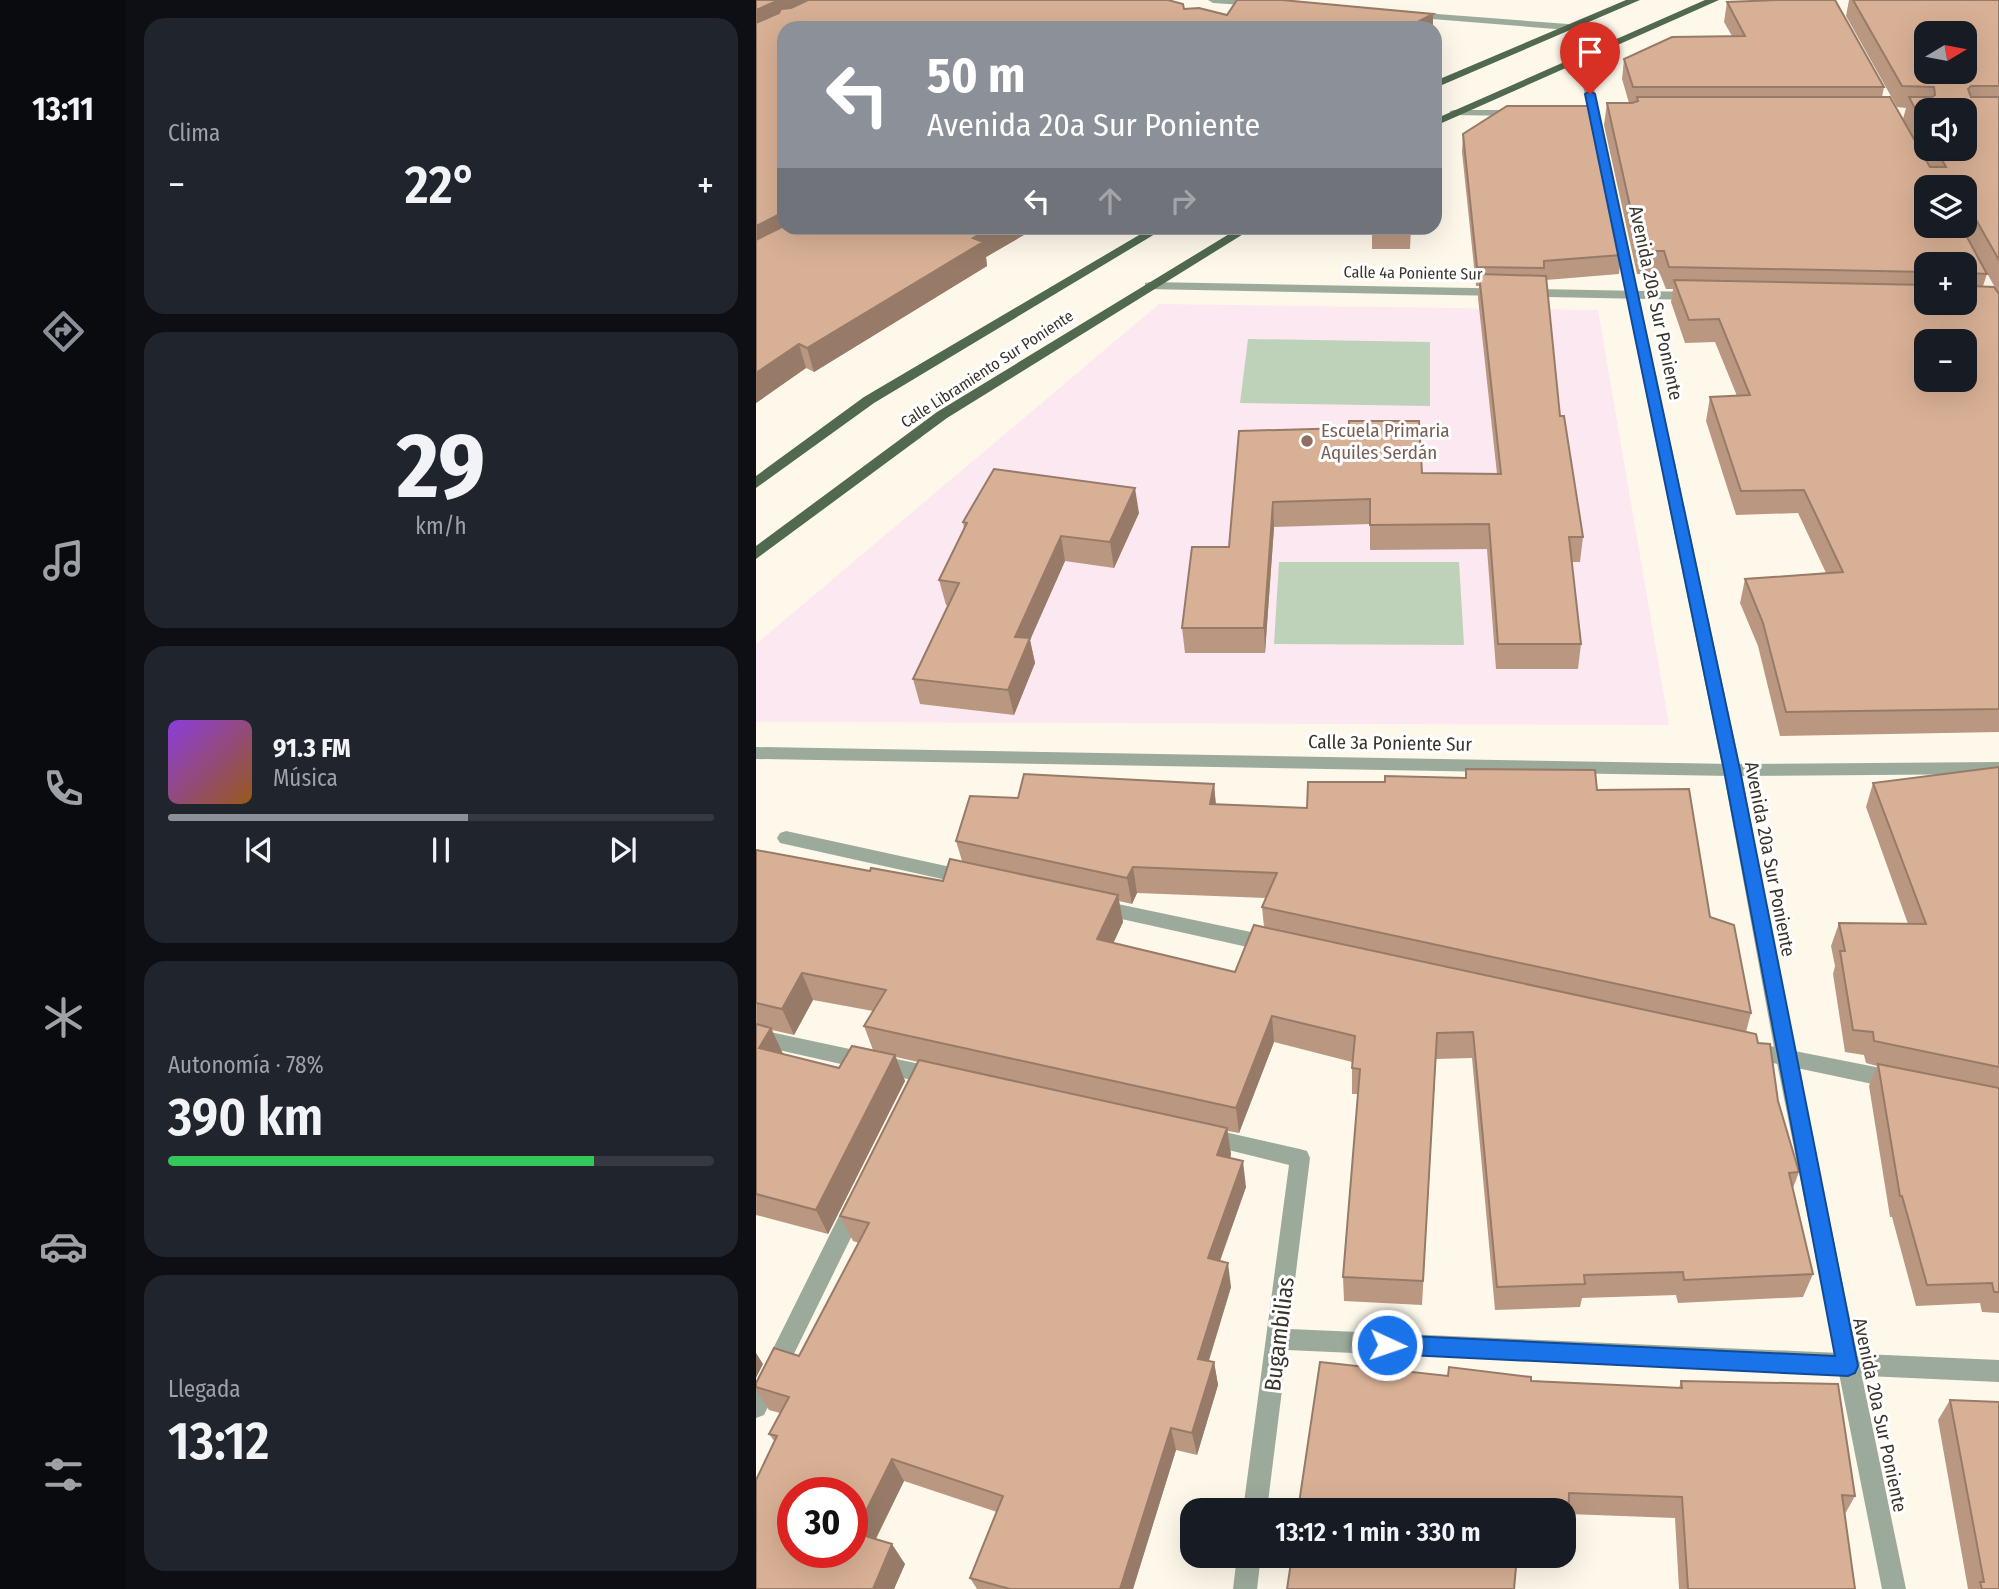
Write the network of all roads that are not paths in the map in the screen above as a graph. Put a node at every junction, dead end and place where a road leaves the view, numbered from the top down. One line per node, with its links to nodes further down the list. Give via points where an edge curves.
1 (1213, 0): 4 (street)
2 (1635, 0): 8 (main road)
3 (1714, 0): 9 (main road)
4 (1237, 2): 5 (street); 6 (street)
5 (1265, 4)
6 (1214, 15)
7 (1403, 15): 8 (street)
8 (1568, 27): 10 (main road)
9 (1582, 56): 11 (main road); 17 (street, Avenida 20a Sur Poniente)
10 (1442, 82)
11 (1454, 113): 12 (street); 13 (main road)
12 (1530, 113)
13 (1442, 119)
14 (1147, 235): 19 (main road, Calle Libramiento Sur Poniente, via 869,400)
15 (1235, 235): 16 (main road, Calle Libramiento Sur Poniente)
16 (1150, 286): 17 (street, Calle 4a Poniente Sur); 20 (main road, Calle Libramiento Sur Poniente, via 942,415)
17 (1633, 294): 18 (street, Calle 4a Poniente Sur); 23 (street, Avenida 20a Sur Poniente)
18 (1703, 296)
19 (756, 483)
20 (756, 554)
21 (756, 753): 23 (street, Calle 3a Poniente Sur)
22 (1999, 768): 23 (street, Calle 3a Poniente Sur)
23 (1732, 770): 30 (street, Avenida 20a Sur Poniente)
24 (786, 838): 25 (street)
25 (988, 882)
26 (1083, 903): 27 (street)
27 (1286, 948)
28 (756, 1037): 31 (street)
29 (1732, 1046): 30 (street)
30 (1786, 1058): 33 (street); 38 (street, Avenida 20a Sur Poniente)
31 (922, 1073): 32 (street); 34 (street)
32 (949, 1079)
33 (1919, 1085)
34 (909, 1098)
35 (1192, 1134): 37 (street, Bugambilias, via 1300,1158)
36 (866, 1184): 40 (street)
37 (1278, 1339): 38 (street); 41 (street, Bugambilias)
38 (1848, 1366): 39 (street); 44 (street, Avenida 20a Sur Poniente)
39 (1999, 1371)
40 (756, 1407)
41 (1257, 1498)
42 (1248, 1568): 43 (street)
43 (1245, 1589)
44 (1894, 1589)

